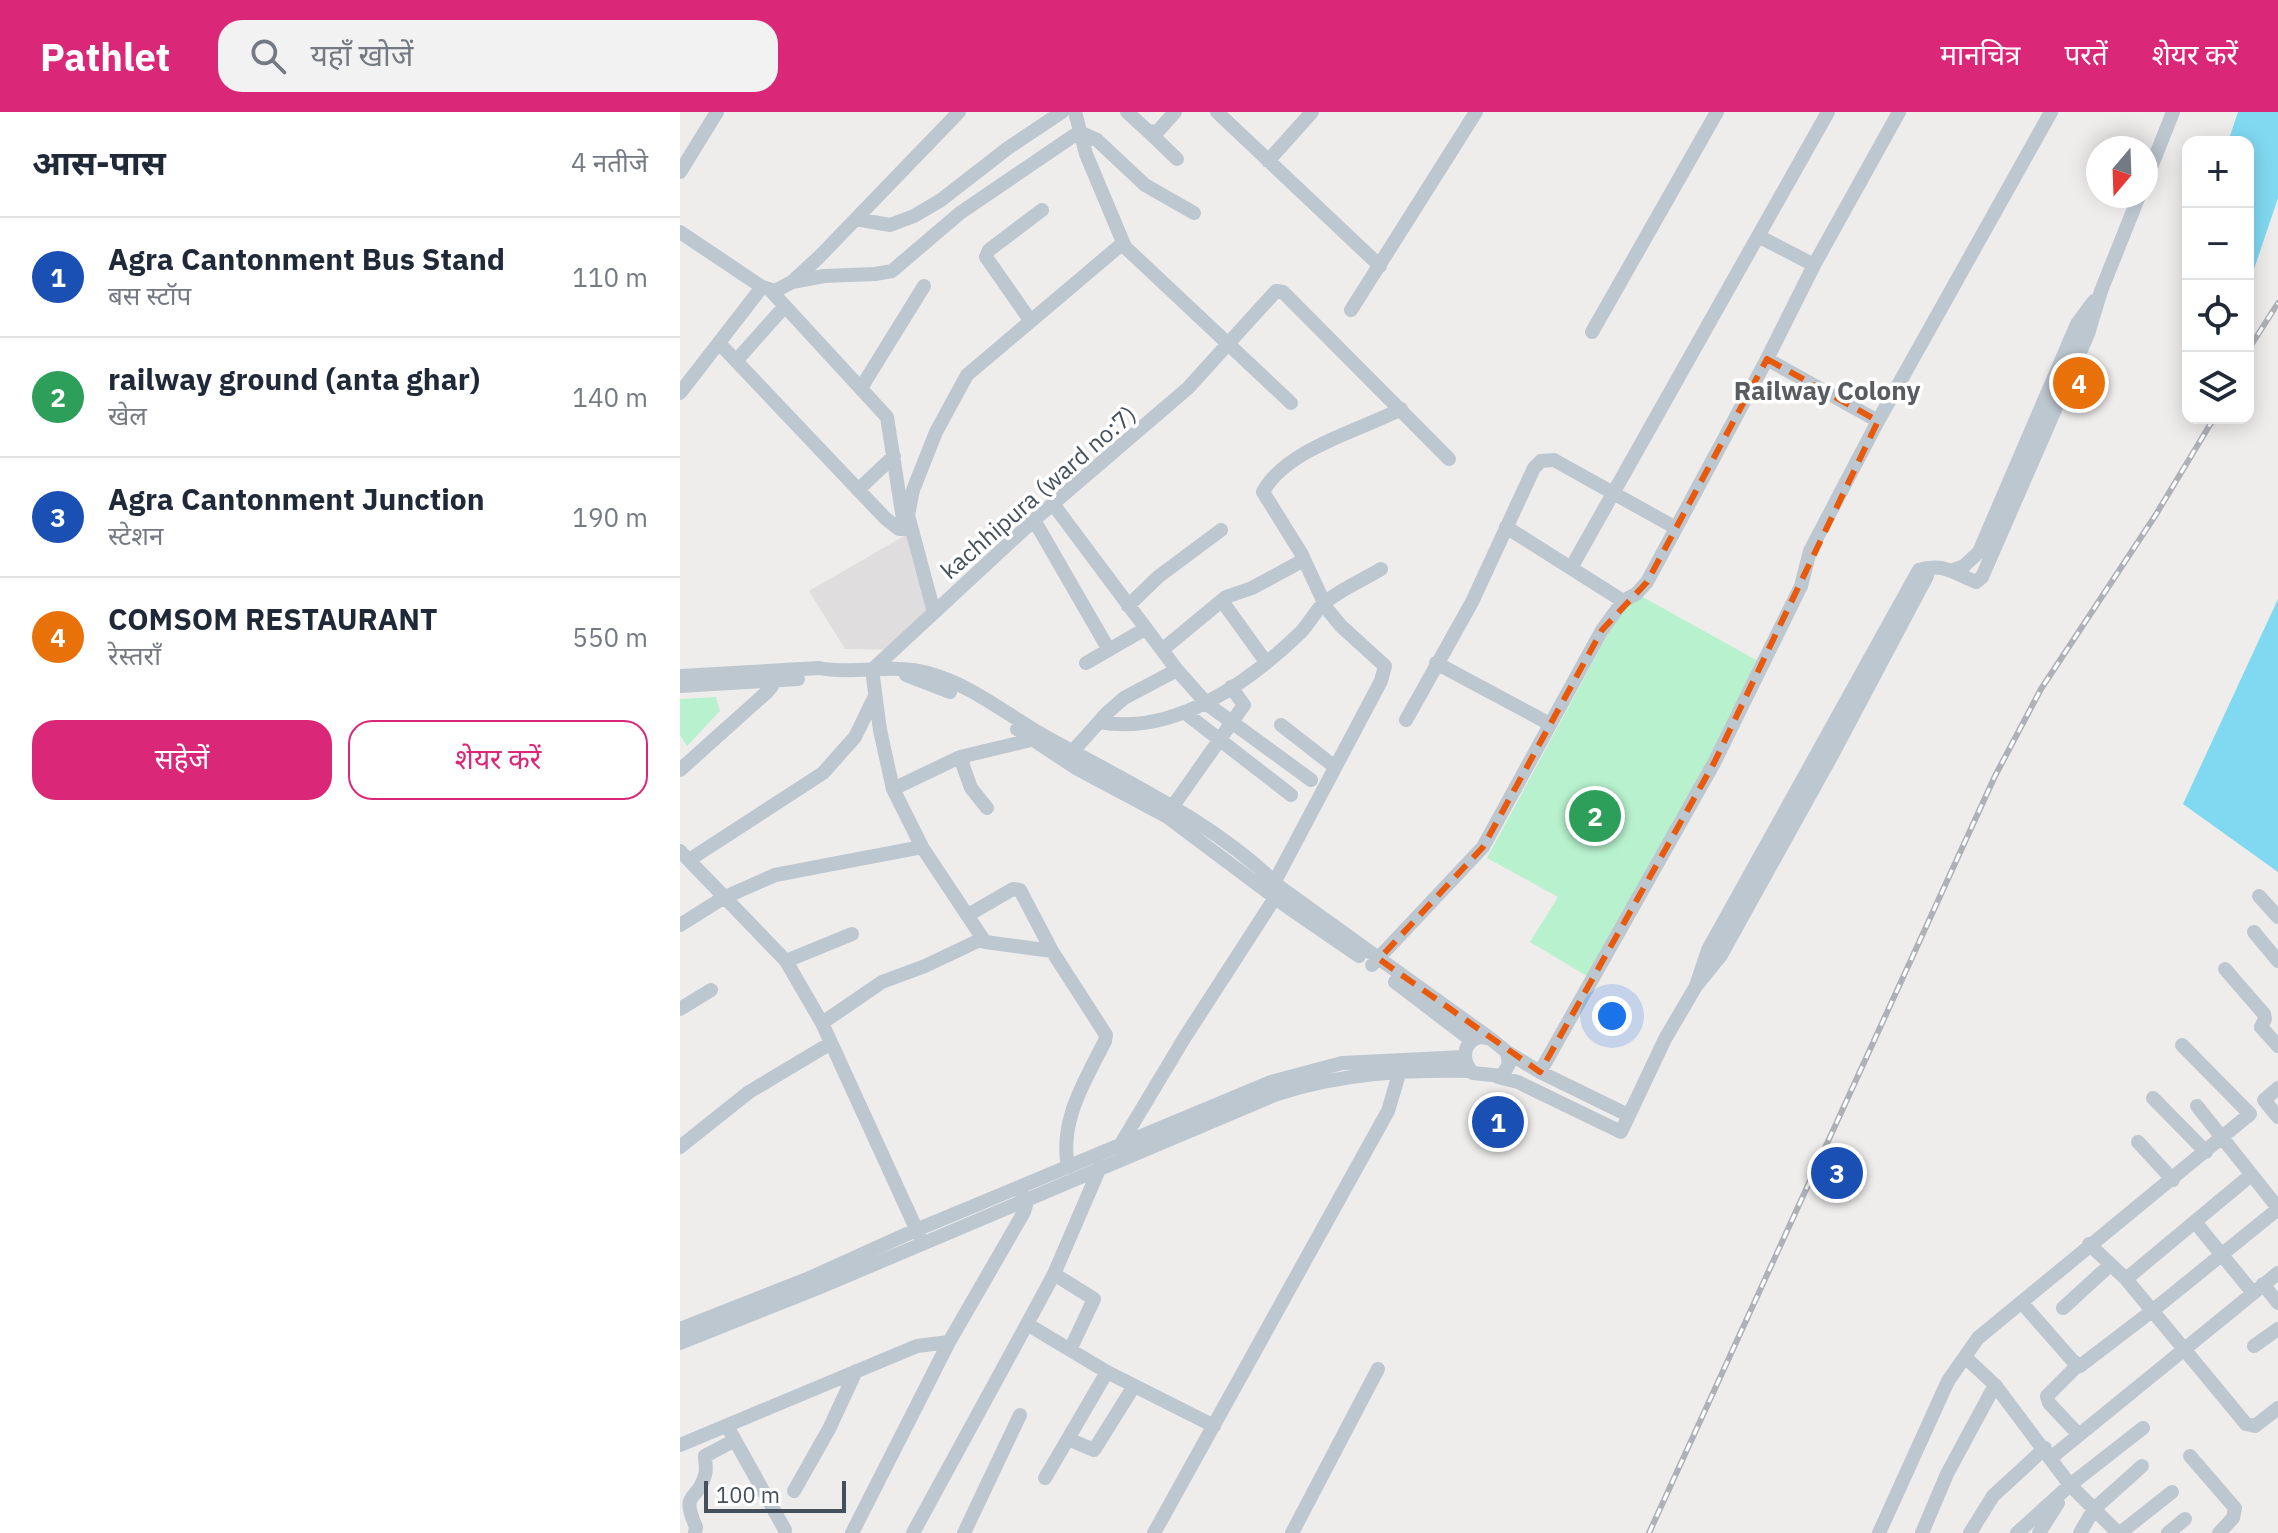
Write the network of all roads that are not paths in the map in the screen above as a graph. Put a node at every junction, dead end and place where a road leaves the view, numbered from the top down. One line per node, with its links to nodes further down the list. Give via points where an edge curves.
1 (717, 112): 20 (street)
2 (959, 112): 24 (street)
3 (1062, 112): 24 (street, via 914,216 890,225)
4 (1075, 112): 15 (street)
5 (1127, 112): 16 (street)
6 (1175, 112): 16 (street, via 1158,131)
7 (1217, 112): 19 (street)
8 (1312, 112): 19 (street)
9 (1476, 112): 29 (street)
10 (1717, 112): 36 (street)
11 (1828, 112): 26 (street)
12 (1899, 112): 28 (street)
13 (2051, 112): 45 (street)
14 (2173, 112): 17 (street)
15 (1079, 132): 23 (street, via 1097,140 1145,185); 27 (street); 30 (street, via 960,213 892,271)
16 (1149, 132): 18 (street)
17 (2158, 150)
18 (1177, 159)
19 (1268, 161): 29 (street)
20 (680, 172)
21 (2134, 208): 130 (street, via 2101,291 2077,324 2023,469 1979,552 1953,570 1919,570 1708,950 1696,986)
22 (1042, 210): 35 (street, via 986,253)
23 (1194, 213)
24 (856, 219): 30 (street)
25 (680, 232): 32 (street)
26 (1760, 237): 28 (street); 49 (street)
27 (1123, 243): 35 (street); 37 (street)
28 (1814, 265): 39 (street)
29 (1380, 266): 34 (street)
30 (792, 282): 32 (street)
31 (924, 286): 41 (street)
32 (766, 289): 33 (street); 38 (street)
33 (785, 306): 40 (street); 41 (street)
34 (1351, 310)
35 (1030, 320): 52 (street, via 967,375 936,432 910,502)
36 (1592, 332)
37 (1229, 342): 43 (street); 44 (street, kachhipura (ward no:7), via 1272,293 1283,292); 50 (street, kachhipura (ward no:7), via 1159,415)
38 (719, 343): 40 (street); 42 (street)
39 (1767, 359): 45 (street); 54 (street)
40 (736, 361): 48 (street)
41 (861, 388): 46 (street, via 890,422)
42 (680, 393)
43 (1291, 403)
44 (1401, 409): 47 (street, kachhipura (ward no:7)); 56 (street, via 1318,445 1285,467 1265,489)
45 (1878, 421): 123 (street, via 1810,551 1801,586 1714,763)
46 (894, 456): 48 (street); 52 (street, via 901,514)
47 (1449, 459)
48 (858, 490): 52 (street, via 894,526 905,531)
49 (1612, 491): 53 (street, via 1547,459 1534,468); 54 (street); 57 (street)
50 (1053, 504): 51 (street, kachhipura (ward no:7)); 62 (street)
51 (1034, 520): 63 (street, kachhipura (ward no:7)); 65 (street)
52 (910, 527): 63 (street)
53 (1506, 527): 57 (street); 69 (street, via 1472,602)
54 (1676, 528): 60 (street, via 1647,582)
55 (1221, 530): 62 (street)
56 (1304, 560): 59 (street); 61 (street)
57 (1571, 568): 60 (street)
58 (1381, 569): 61 (street)
59 (1222, 601): 66 (street); 67 (street)
60 (1623, 601): 82 (street)
61 (1325, 603): 67 (street); 88 (street, via 1341,626 1385,666)
62 (1128, 606): 64 (street)
63 (934, 612): 70 (street, kachhipura (ward no:7))
64 (1145, 629): 65 (street); 66 (street)
65 (1109, 650): 68 (street)
66 (1162, 650): 71 (street)
67 (1266, 662): 75 (street)
68 (1086, 663)
69 (1436, 663): 79 (street); 82 (street)
70 (872, 670): 73 (street, via 819,668); 76 (street); 84 (street, via 893,669)
71 (1177, 670): 77 (street); 80 (street, via 1124,698)
72 (680, 676): 73 (street)
73 (772, 676): 74 (street); 89 (street, via 767,692)
74 (680, 686)
75 (1231, 687): 77 (street); 81 (street, via 1244,705)
76 (875, 696): 91 (street); 96 (street, via 855,737 823,773)
77 (1207, 704): 78 (street); 81 (street)
78 (1184, 712): 80 (street, via 1134,726); 85 (street)
79 (1406, 720)
80 (1099, 722): 86 (street)
81 (1234, 723): 85 (street); 90 (street)
82 (1550, 724): 110 (street, via 1483,847)
83 (1281, 725): 88 (street)
84 (1037, 737): 86 (street); 87 (street); 94 (street, via 1076,768)
85 (1220, 741): 92 (street); 94 (street)
86 (1073, 751): 94 (street)
87 (960, 757): 91 (street); 93 (street, via 969,783)
88 (1335, 767): 98 (street)
89 (680, 770)
90 (1311, 780)
91 (893, 789): 95 (street)
92 (1291, 795)
93 (987, 808)
94 (1170, 811): 98 (street, via 1194,817 1257,864)
95 (922, 847): 100 (street, via 794,870); 101 (street)
96 (687, 858): 97 (street); 100 (street)
97 (680, 873)
98 (1277, 889): 110 (street); 135 (street)
99 (2259, 896): 102 (street)
100 (723, 898): 103 (street); 108 (street)
101 (968, 915): 106 (street); 107 (street, via 1020,890)
102 (2278, 917)
103 (680, 925)
104 (2254, 932): 109 (street)
105 (852, 934): 108 (street)
106 (982, 939): 107 (street); 114 (street, via 882,982)
107 (1052, 951): 138 (street, via 1106,1035 1068,1122)
108 (786, 961): 114 (street)
109 (2278, 961)
110 (1375, 962): 115 (street); 116 (street)
111 (2225, 969): 119 (street, via 2264,1014 2261,1027)
112 (711, 990): 113 (street)
113 (680, 1009)
114 (822, 1023): 117 (street)
115 (1491, 1039): 116 (street); 120 (street)
116 (1471, 1040): 122 (street)
117 (831, 1043): 134 (street, via 749,1092); 144 (street)
118 (2182, 1045): 129 (street)
119 (2278, 1046)
120 (1507, 1052): 123 (street); 124 (street, via 1509,1064)
121 (1402, 1064): 122 (street); 135 (street, via 1342,1063 1301,1072); 137 (street, via 1277,1094); 174 (street, via 1388,1111)
122 (1467, 1064): 124 (street)
123 (1540, 1072): 130 (street)
124 (1498, 1077): 130 (street, via 1619,1132)
125 (2278, 1088): 127 (street)
126 (2153, 1098): 136 (street)
127 (2264, 1100): 129 (street); 131 (street)
128 (2197, 1106): 132 (street)
129 (2250, 1114): 132 (street)
130 (1628, 1115)
131 (2278, 1117)
132 (2222, 1138): 136 (street); 139 (street)
133 (2138, 1142): 140 (street)
134 (681, 1145)
135 (1120, 1145): 137 (street)
136 (2206, 1152): 140 (street)
137 (1105, 1160): 138 (street); 141 (street); 149 (street)
138 (1068, 1167): 141 (street)
139 (2251, 1175): 142 (street); 143 (street)
140 (2173, 1180): 145 (street)
141 (1021, 1193): 144 (street); 159 (street, via 1024,1212)
142 (2278, 1208): 146 (street)
143 (2195, 1222): 146 (street); 150 (street)
144 (919, 1236): 157 (street); 160 (street)
145 (2089, 1244): 147 (street); 152 (street)
146 (2222, 1254): 151 (street); 155 (street)
147 (2110, 1265): 150 (street); 154 (street)
148 (2278, 1273): 151 (street)
149 (1054, 1274): 156 (street); 162 (street, via 1094,1299)
150 (2126, 1279): 155 (street)
151 (2258, 1288): 153 (street); 163 (street)
152 (2022, 1303): 164 (street, via 1978,1338); 165 (street)
153 (2278, 1303)
154 (2063, 1308)
155 (2152, 1311): 163 (street); 165 (street)
156 (1027, 1324): 162 (street); 192 (street)
157 (680, 1329)
158 (2278, 1329): 161 (street)
159 (949, 1342): 167 (street, via 917,1346); 191 (street)
160 (680, 1343)
161 (2254, 1346)
162 (1070, 1350): 168 (street)
163 (2185, 1350): 171 (street, via 2250,1427); 176 (street)
164 (1965, 1357): 169 (street); 196 (street, via 1948,1381)
165 (2077, 1366): 176 (street, via 2047,1396)
166 (1378, 1369): 195 (street)
167 (856, 1371): 173 (street); 185 (street)
168 (1107, 1372): 170 (street); 177 (street)
169 (1995, 1385): 180 (street); 197 (street)
170 (1134, 1386): 174 (street); 177 (street, via 1096,1448)
171 (2278, 1408)
172 (1020, 1415): 193 (street)
173 (727, 1426): 178 (street); 179 (street)
174 (1214, 1426): 194 (street)
175 (2143, 1428): 184 (street)
176 (2079, 1435): 180 (street)
177 (1068, 1439): 183 (street)
178 (735, 1440): 189 (street); 190 (street, via 705,1456 705,1478 688,1502)
179 (680, 1445)
180 (2048, 1453): 184 (street); 198 (street, via 1993,1496)
181 (2190, 1456): 204 (street, via 2235,1508)
182 (2142, 1466): 187 (street)
183 (1045, 1478)
184 (2068, 1487): 187 (street); 199 (street); 200 (street)
185 (794, 1491)
186 (2172, 1492): 202 (street)
187 (2094, 1509): 201 (street); 202 (street)
188 (2185, 1519): 203 (street)
189 (785, 1530)
190 (695, 1533)
191 (852, 1533)
192 (913, 1533)
193 (964, 1533)
194 (1154, 1533)
195 (1292, 1533)
196 (1879, 1533)
197 (1922, 1533)
198 (1970, 1533)
199 (2017, 1533)
200 (2039, 1533)
201 (2080, 1533)
202 (2119, 1533)
203 (2168, 1533)
204 (2219, 1533)

